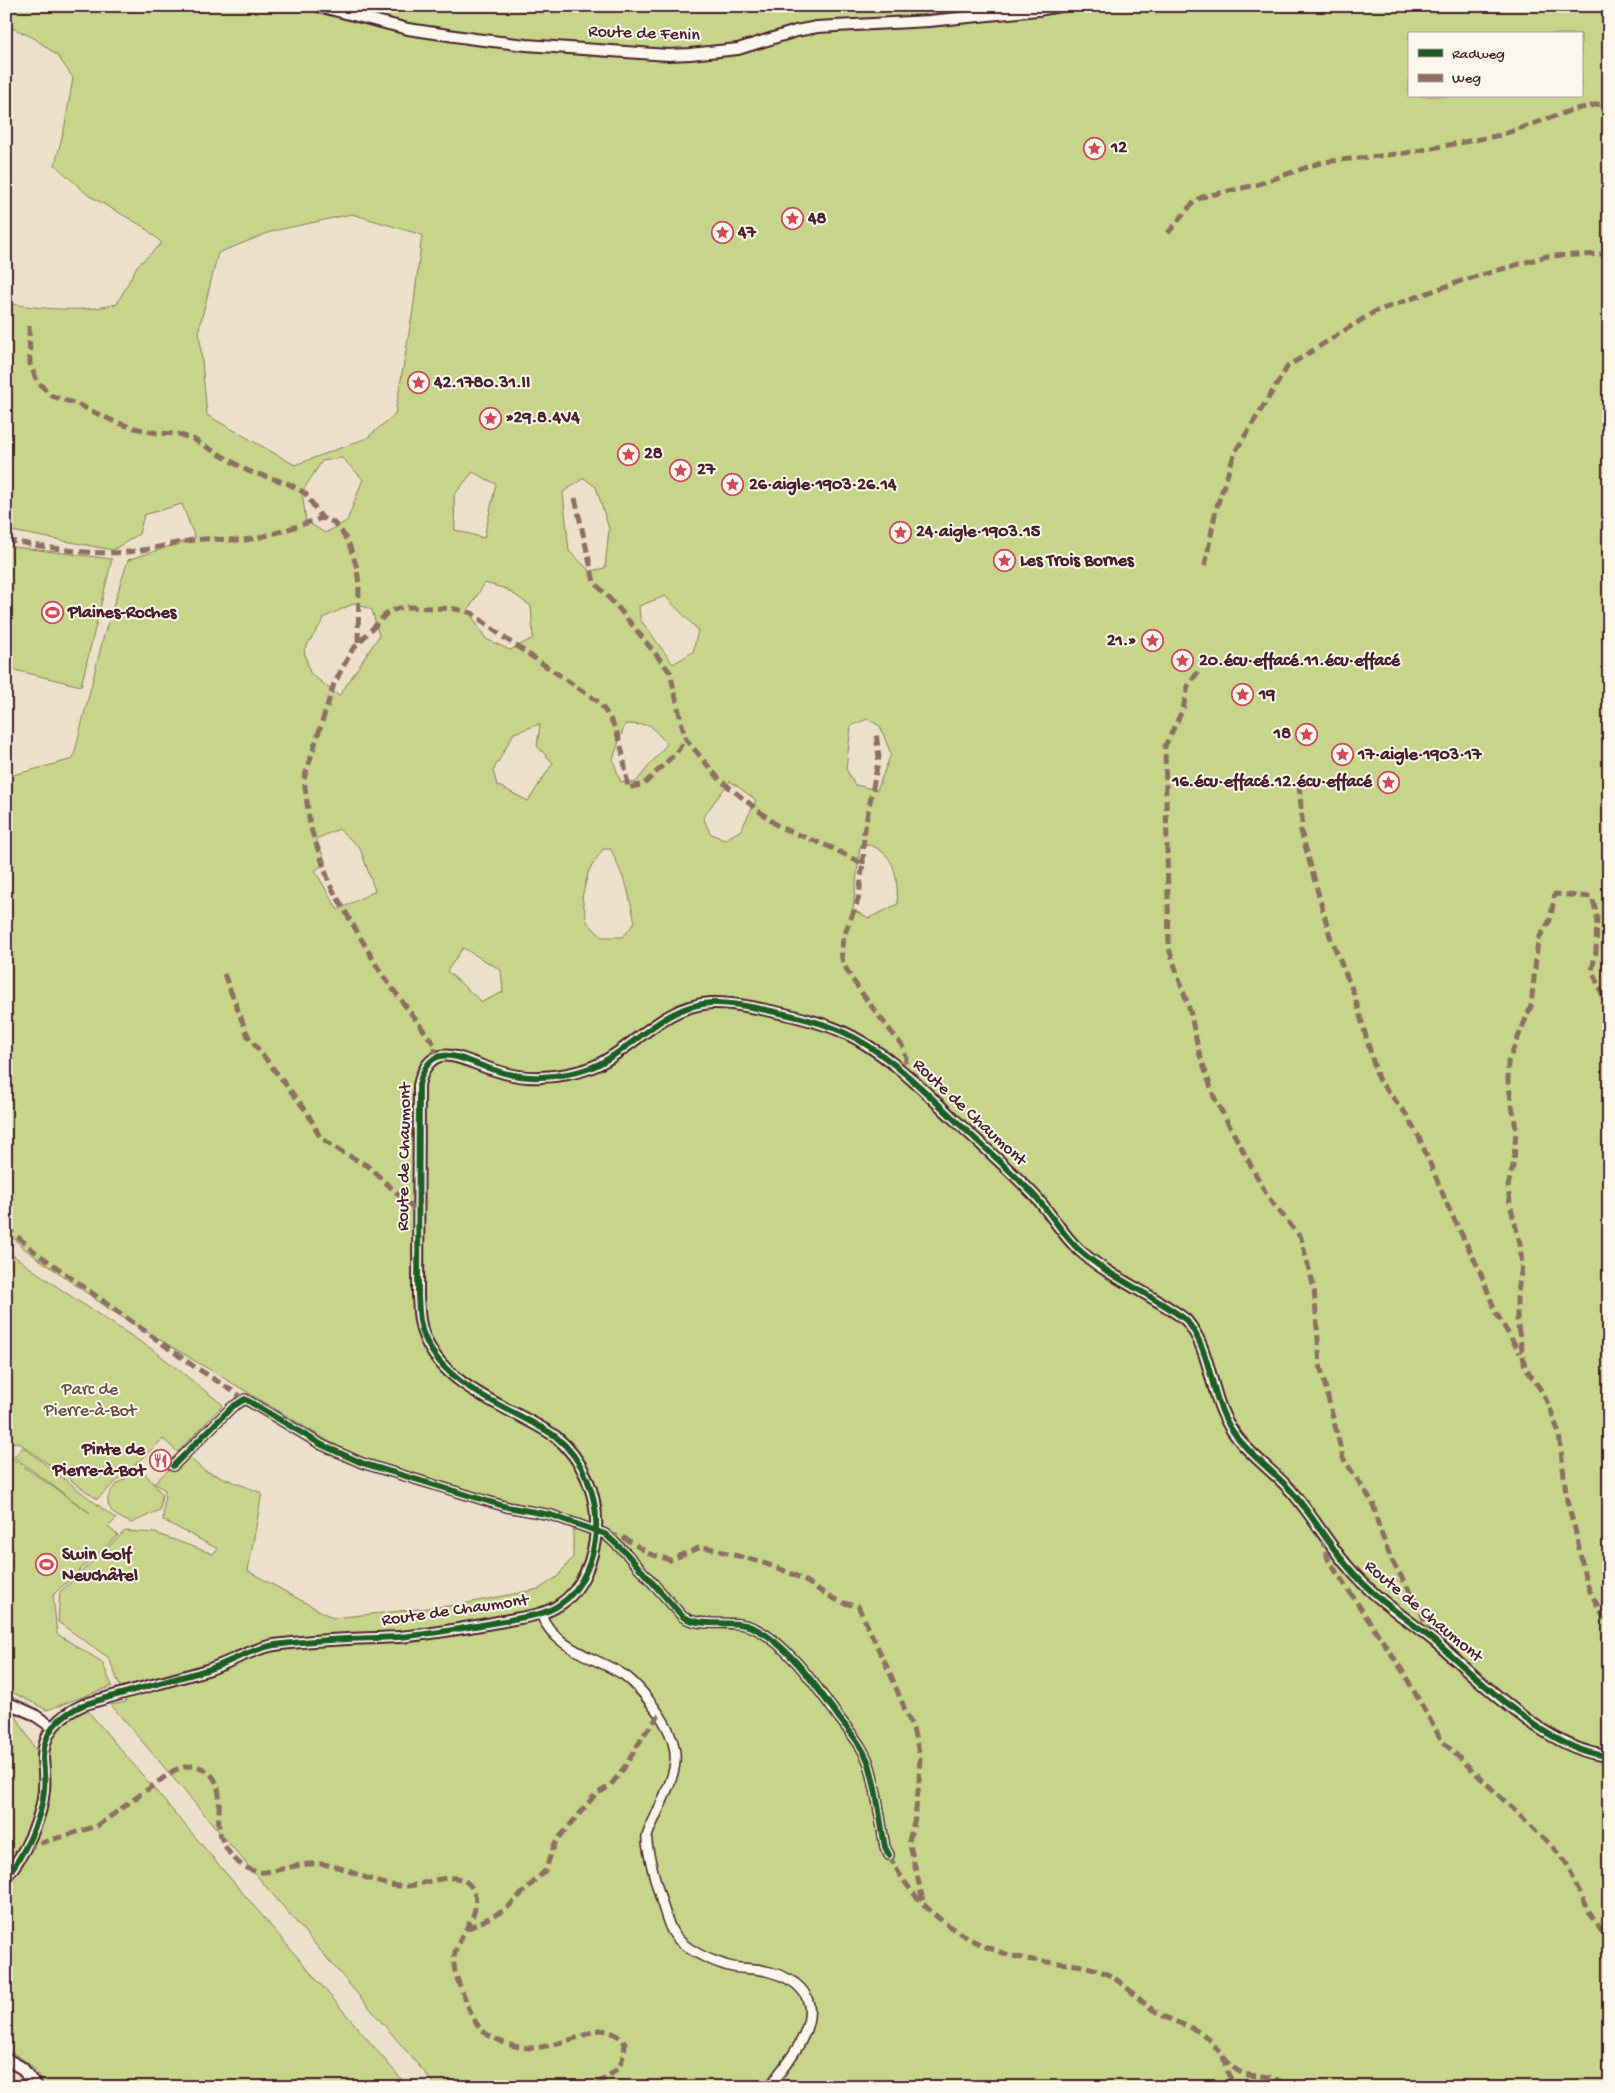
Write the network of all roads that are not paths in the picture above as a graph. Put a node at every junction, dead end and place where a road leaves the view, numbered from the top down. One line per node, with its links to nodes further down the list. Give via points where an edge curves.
1 (318, 6): 2 (street, Route de Fenin, via 408,28 475,39 676,55 748,47 817,27 929,20)
2 (1060, 6)
3 (173, 1466): 4 (street, via 232,1406 244,1399 322,1445 362,1463)
4 (596, 1530): 5 (street, Route de Chaumont, via 591,1556 580,1583 564,1601); 8 (street, Route de Chaumont, via 595,1505 588,1481 565,1444 459,1379 440,1362 424,1337 418,1296 419,1085 422,1074 433,1058 441,1055 462,1057 523,1077 570,1074 618,1053 656,1023 684,1008 714,1003 772,1011 841,1031 905,1074 1022,1183 1076,1247 1091,1260 1186,1320 1204,1347 1215,1395 1235,1434 1294,1494 1348,1568 1366,1587 1538,1727 1571,1746); 9 (street, via 626,1553 683,1617 691,1622 744,1624 755,1629 769,1638 811,1679 862,1748 869,1765)
5 (540, 1614): 7 (street, Route de Chaumont, via 401,1637 272,1646 208,1669 83,1705 63,1716); 13 (street, via 551,1632 574,1650 637,1685 673,1738 676,1764 647,1836 646,1849 673,1934 698,1954 726,1966 765,1970 783,1976 802,1989 809,2001 808,2019 799,2044)
6 (6, 1702): 7 (street)
7 (52, 1727): 10 (street, via 43,1756 45,1789 41,1809 25,1848)
8 (1609, 1756)
9 (889, 1855)
10 (6, 1877)
11 (6, 2059): 12 (main road, via 22,2068)
12 (36, 2087)
13 (770, 2087)

